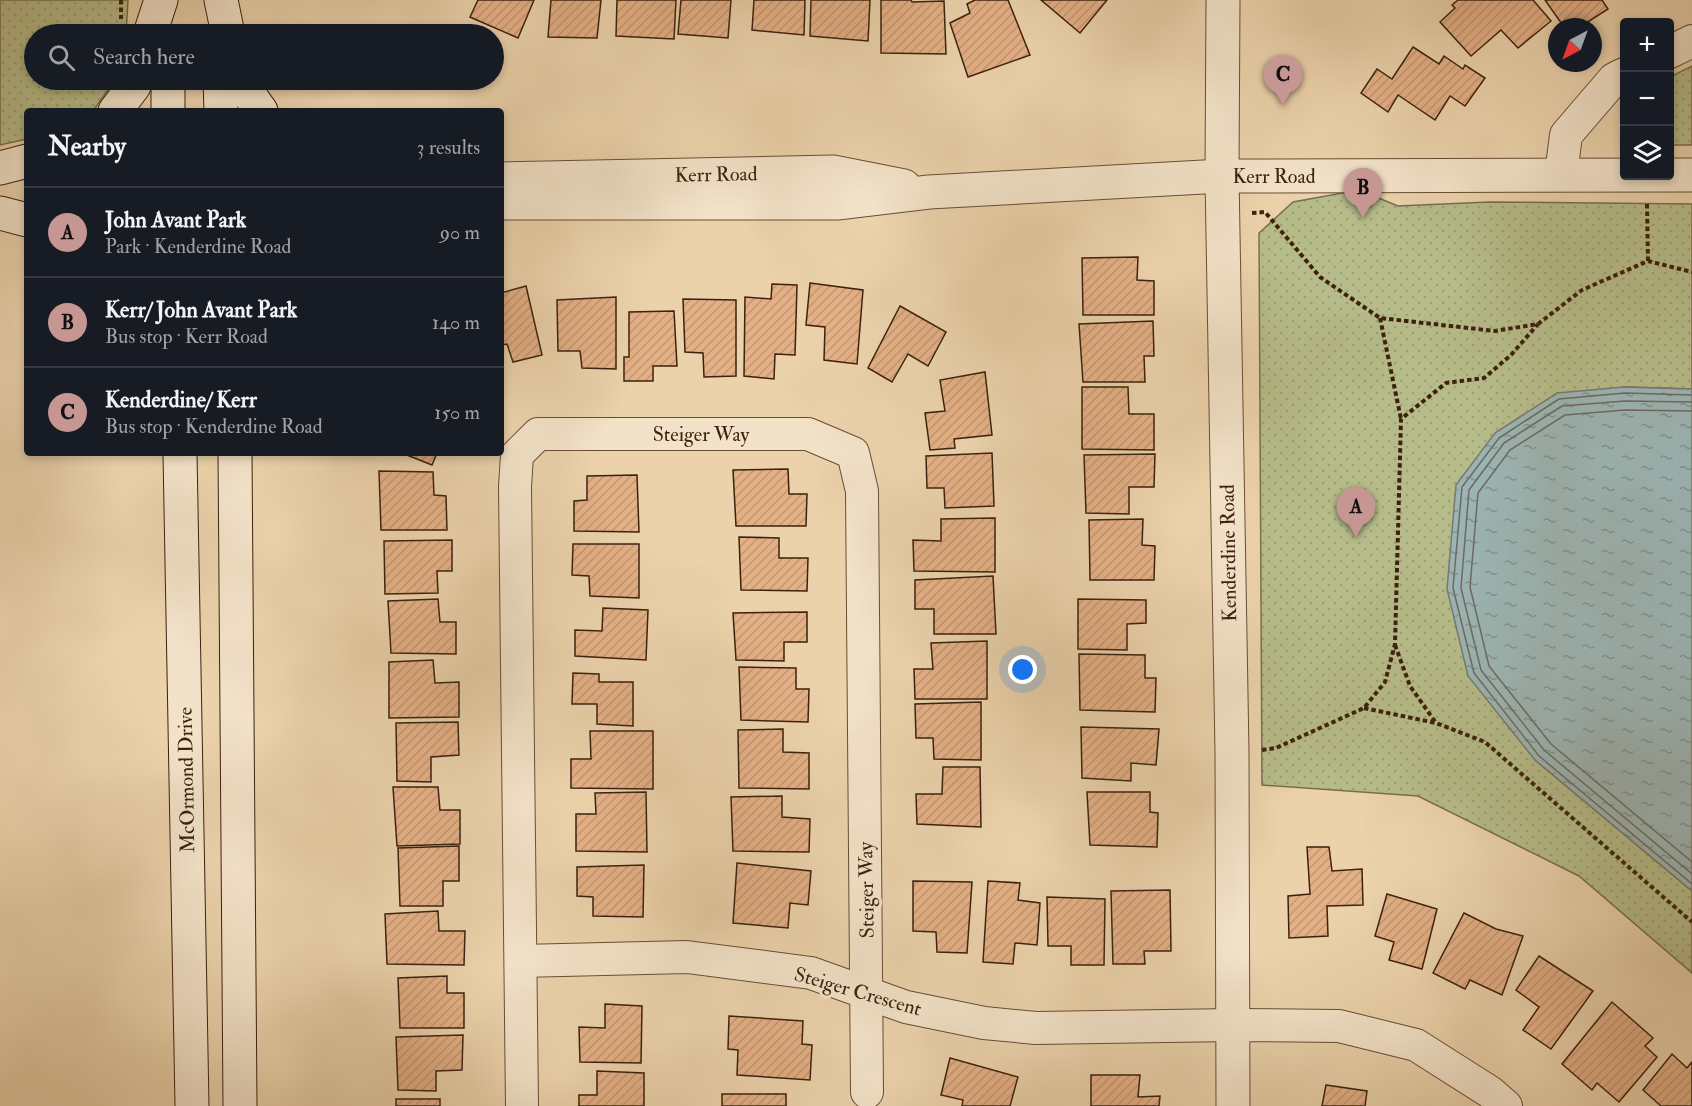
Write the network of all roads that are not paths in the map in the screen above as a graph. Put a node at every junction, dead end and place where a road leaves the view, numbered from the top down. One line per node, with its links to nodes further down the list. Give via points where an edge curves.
1 (161, 0): 5 (street)
2 (167, 0): 6 (street)
3 (219, 0): 7 (street); 8 (street)
4 (1223, 0): 25 (street, Kenderdine Road)
5 (153, 24)
6 (168, 24)
7 (219, 24)
8 (225, 24)
9 (1692, 41): 10 (street)
10 (1674, 50)
11 (1620, 76): 23 (street, via 1566,135)
12 (131, 90): 16 (street)
13 (168, 90): 17 (street)
14 (220, 90): 18 (street)
15 (246, 90): 19 (street)
16 (116, 108)
17 (168, 108)
18 (221, 108)
19 (259, 108)
20 (24, 162): 21 (street)
21 (0, 170): 22 (street)
22 (24, 172)
23 (1561, 175): 24 (street, Kerr Road); 25 (street, Kerr Road)
24 (1692, 175)
25 (1222, 176): 27 (street, Kerr Road); 36 (street, Kenderdine Road, via 1232,752)
26 (504, 179): 27 (street, Kerr Road, via 833,172)
27 (929, 192): 28 (street, Kerr Road, via 837,203)
28 (504, 203)
29 (24, 209): 30 (street)
30 (0, 211): 31 (street)
31 (24, 219)
32 (180, 456): 38 (street, McOrmond Drive)
33 (235, 456): 39 (street)
34 (521, 961): 35 (street, Steiger Crescent, via 687,957 811,973); 35 (street, Steiger Way, via 517,455 538,434 808,434 854,453 862,491); 40 (street)
35 (867, 994): 36 (street, Steiger Crescent, via 984,1023 1036,1028); 37 (street)
36 (1232, 1025): 41 (street, Kenderdine Road); 42 (street, Steiger Crescent, via 1339,1026 1416,1045)
37 (868, 1101)
38 (192, 1106)
39 (240, 1106)
40 (522, 1106)
41 (1233, 1106)
42 (1506, 1106)

